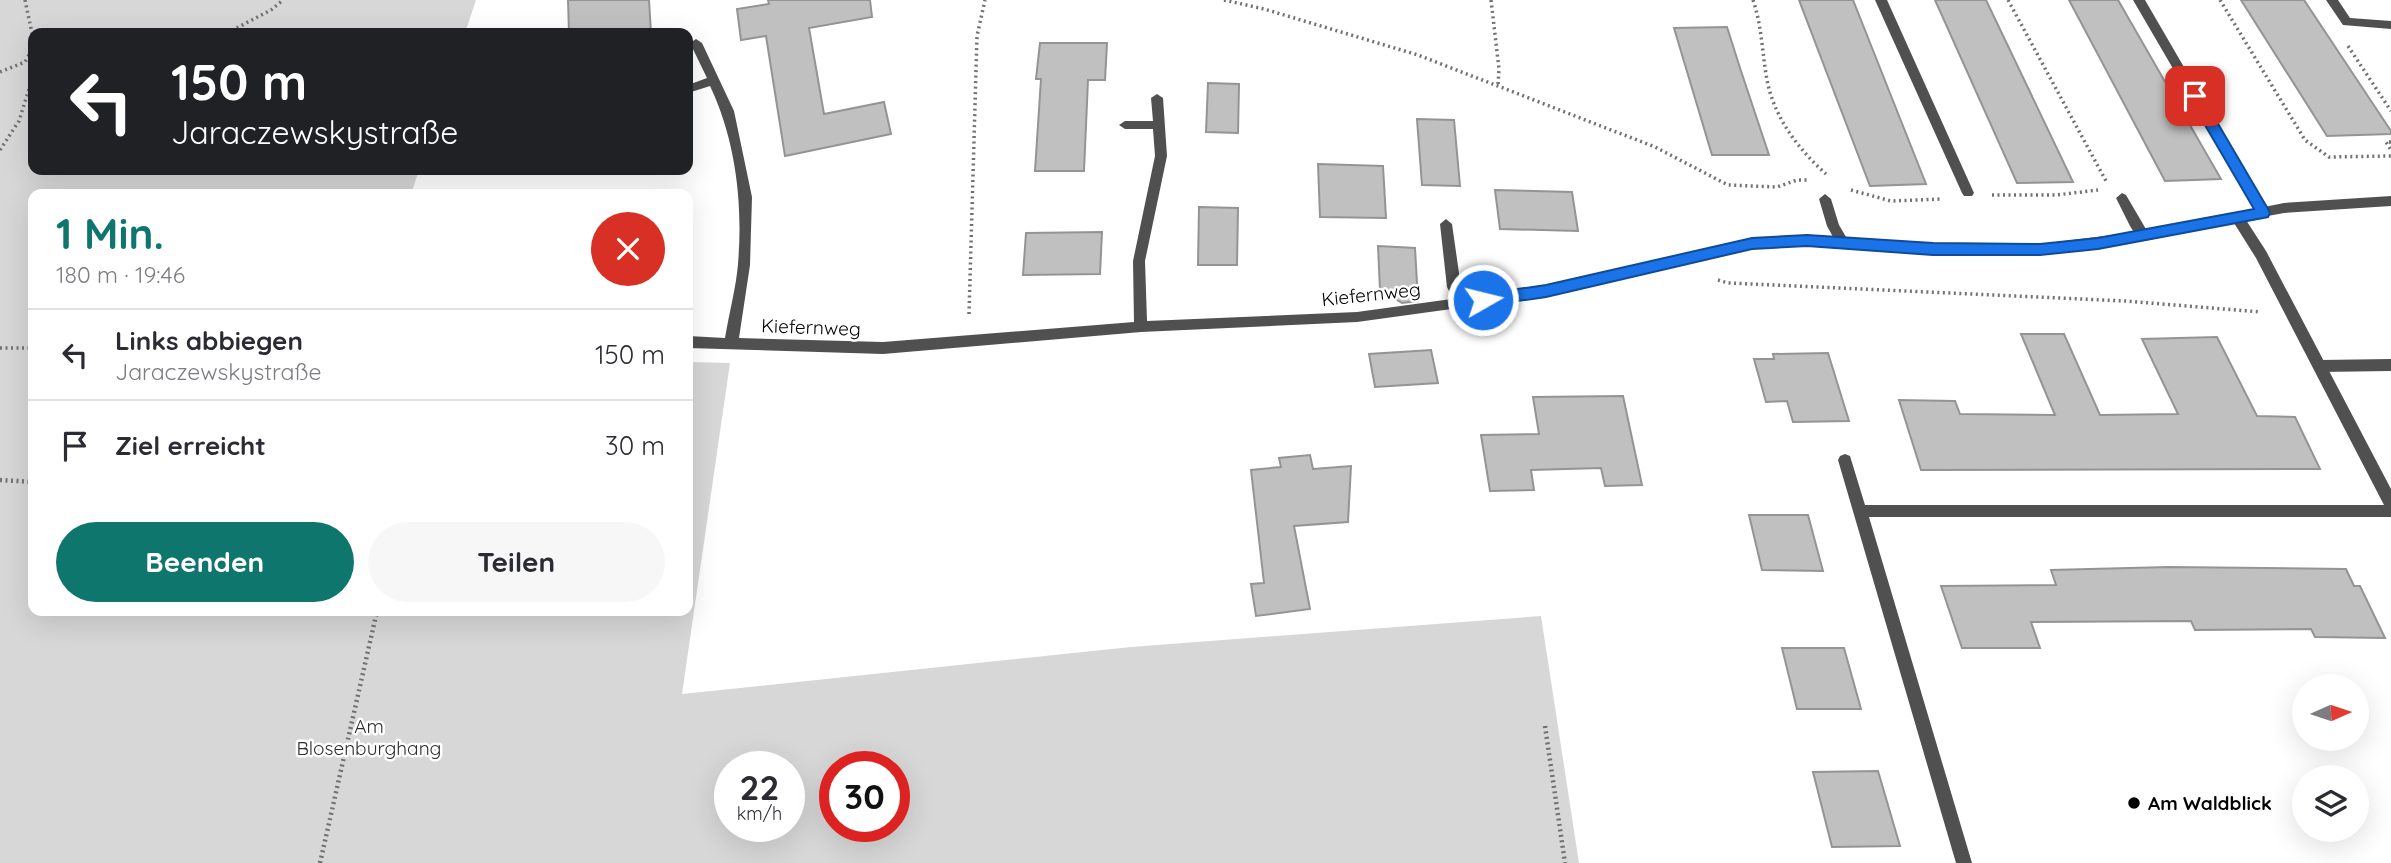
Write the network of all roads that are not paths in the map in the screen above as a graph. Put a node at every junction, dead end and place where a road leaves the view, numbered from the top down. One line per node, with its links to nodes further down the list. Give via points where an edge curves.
1 (1881, 0): 11 (street)
2 (2140, 0): 15 (street)
3 (2332, 0): 4 (street, via 2347,22)
4 (2391, 25)
5 (696, 43): 6 (street, Kiefernweg)
6 (714, 80): 7 (street); 23 (street, Kiefernweg, via 728,111 746,197 744,265)
7 (693, 87)
8 (1157, 98): 10 (street)
9 (1125, 125): 10 (street)
10 (1159, 125): 21 (street, via 1161,156 1139,261)
11 (1968, 193)
12 (2122, 198): 18 (street)
13 (1825, 199): 19 (street)
14 (2391, 201): 15 (street, Kiefernweg)
15 (2263, 213): 16 (street, Kiefernweg)
16 (2238, 218): 18 (street, Kiefernweg); 25 (street)
17 (1446, 223): 20 (street, via 1454,287)
18 (2144, 236): 19 (street, Kiefernweg, via 2040,249 1933,249)
19 (1843, 242): 20 (street, Kiefernweg, via 1752,244 1546,291)
20 (1462, 303): 21 (street, Kiefernweg, via 1357,317)
21 (1141, 327): 23 (street, Kiefernweg, via 883,348)
22 (693, 342): 23 (street, Kiefernweg)
23 (731, 343)
24 (2391, 365): 25 (street)
25 (2320, 366): 27 (street)
26 (1845, 460): 28 (street)
27 (2391, 502)
28 (1860, 511): 29 (street); 30 (street)
29 (2391, 511)
30 (1964, 863)

